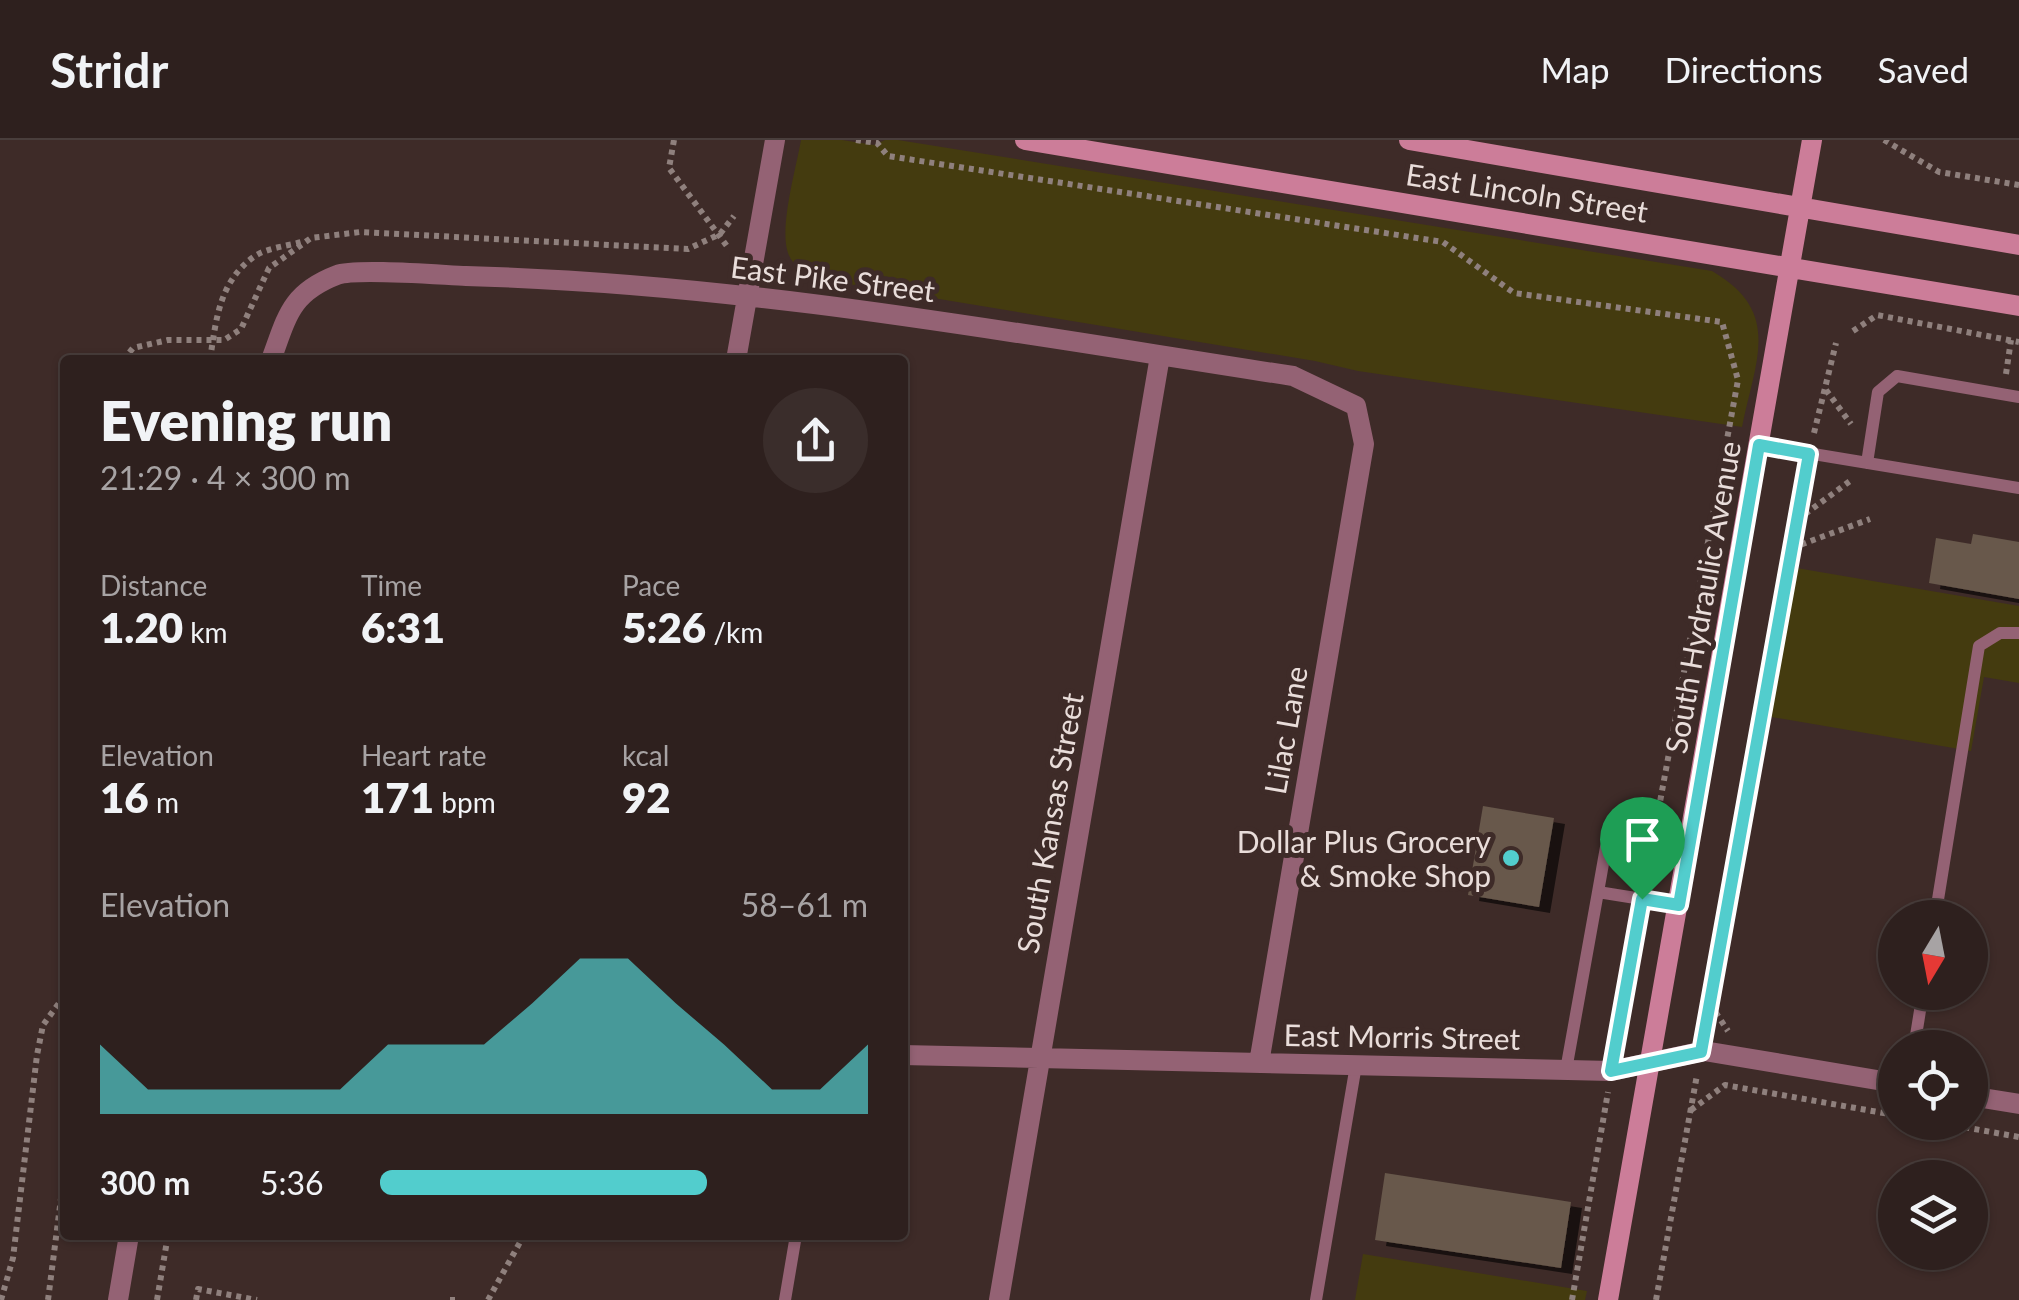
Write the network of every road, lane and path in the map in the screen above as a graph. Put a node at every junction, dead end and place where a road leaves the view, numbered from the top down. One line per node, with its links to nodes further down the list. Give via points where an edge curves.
1 (674, 140): 12 (path, via 669,168 730,250)
2 (775, 140): 12 (street)
3 (856, 140): 39 (path, via 877,144 888,156 1443,242 1514,293 1722,322 1738,380)
4 (1024, 140): 13 (street, East Lincoln Street)
5 (1409, 140): 9 (street, East Lincoln Street)
6 (1812, 140): 9 (street, South Hydraulic Avenue)
7 (1884, 140): 8 (path, via 1939,172)
8 (2019, 185)
9 (1802, 205): 11 (street, East Lincoln Street); 13 (street, South Hydraulic Avenue)
10 (321, 237): 19 (path, via 257,254 225,287)
11 (2019, 245)
12 (754, 256): 14 (street)
13 (1792, 267): 15 (street, East Lincoln Street); 28 (street, South Hydraulic Avenue)
14 (747, 296): 20 (street, East Pike Street, via 518,278 341,273 292,305); 21 (street); 22 (street, East Pike Street)
15 (2019, 306)
16 (1854, 331): 17 (path, via 1876,316)
17 (2015, 341): 23 (path)
18 (1836, 343): 24 (path)
19 (211, 355)
20 (273, 355)
21 (737, 355)
22 (1160, 356): 26 (street, East Pike Street, via 1293,376); 45 (street, South Kansas Street)
23 (2006, 377)
24 (1825, 389): 27 (path); 29 (path)
25 (2019, 397): 30 (lane, via 1897,376 1878,392)
26 (1356, 406): 47 (street, Lilac Lane, via 1364,444)
27 (1852, 426)
28 (1759, 445): 29 (lane); 41 (street, South Hydraulic Avenue)
29 (1809, 454): 30 (lane); 34 (path)
30 (1867, 463): 32 (lane)
31 (1850, 481): 34 (path)
32 (2019, 488)
33 (1870, 519): 35 (path)
34 (1796, 521): 35 (path)
35 (1791, 549): 43 (path)
36 (2019, 633): 40 (lane, via 1979,646)
37 (1606, 847): 38 (lane)
38 (1598, 892): 39 (lane); 49 (lane)
39 (1642, 899): 41 (lane); 50 (path)
40 (1938, 900)
41 (1679, 905): 46 (street, South Hydraulic Avenue)
42 (60, 1002): 63 (path, via 43,1025 37,1055 13,1258)
43 (1701, 1052): 46 (street, East Morris Street); 51 (street, East Morris Street); 54 (path)
44 (908, 1055): 45 (street, East Morris Street)
45 (1040, 1058): 47 (street, East Morris Street); 73 (street, South Kansas Street)
46 (1651, 1062): 50 (street, East Morris Street); 76 (street, South Hydraulic Avenue)
47 (1259, 1063): 48 (street, East Morris Street)
48 (1356, 1066): 49 (street, East Morris Street); 74 (lane)
49 (1566, 1070): 50 (street, East Morris Street)
50 (1611, 1071): 75 (path)
51 (1878, 1080)
52 (1988, 1099): 53 (street)
53 (2019, 1104)
54 (1690, 1111): 55 (path, via 1725,1086); 77 (path)
55 (1878, 1113)
56 (1988, 1131): 57 (path)
57 (2019, 1137)
58 (60, 1207): 64 (path)
59 (129, 1240): 65 (street)
60 (167, 1240): 66 (path)
61 (521, 1240): 71 (path)
62 (795, 1240): 72 (lane)
63 (1, 1300)
64 (48, 1300)
65 (118, 1300)
66 (157, 1300)
67 (196, 1300): 68 (path, via 198,1289)
68 (257, 1300)
69 (450, 1300): 70 (path)
70 (458, 1300)
71 (488, 1300)
72 (785, 1300)
73 (999, 1300)
74 (1316, 1300)
75 (1572, 1300)
76 (1608, 1300)
77 (1656, 1300)

